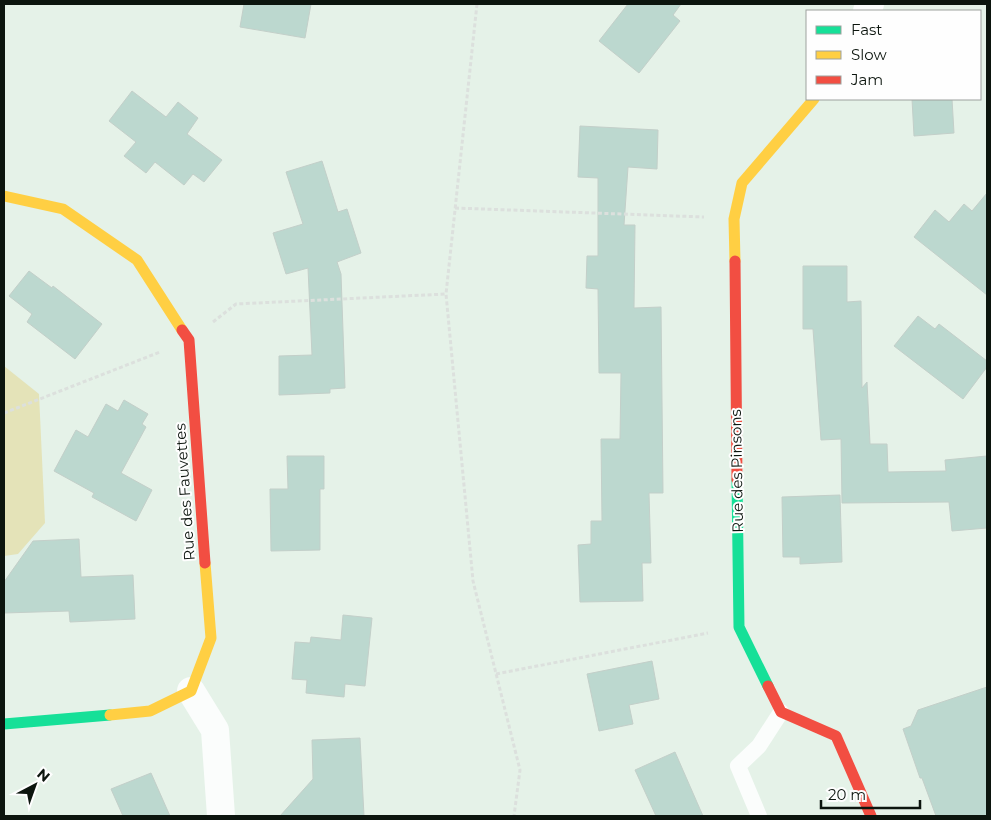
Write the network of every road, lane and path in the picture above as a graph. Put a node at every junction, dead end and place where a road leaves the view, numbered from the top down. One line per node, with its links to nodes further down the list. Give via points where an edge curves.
1 (477, 4): 4 (path)
2 (813, 100): 5 (street, Rue des Pinsons, via 742,183)
3 (4, 196): 8 (street, Rue des Fauvettes, via 63,209 138,260 189,340 211,638)
4 (455, 208): 5 (path); 7 (path, via 446,294 473,581)
5 (734, 219): 6 (street, Rue des Pinsons)
6 (738, 627): 7 (path); 9 (street, Rue des Pinsons)
7 (496, 674): 12 (path, via 520,770)
8 (191, 691): 10 (street, via 150,711); 11 (street, via 215,730)
9 (781, 712): 13 (lane, via 759,746 738,766); 14 (street, via 836,736)
10 (4, 724)
11 (221, 816)
12 (514, 816)
13 (759, 816)
14 (871, 816)

